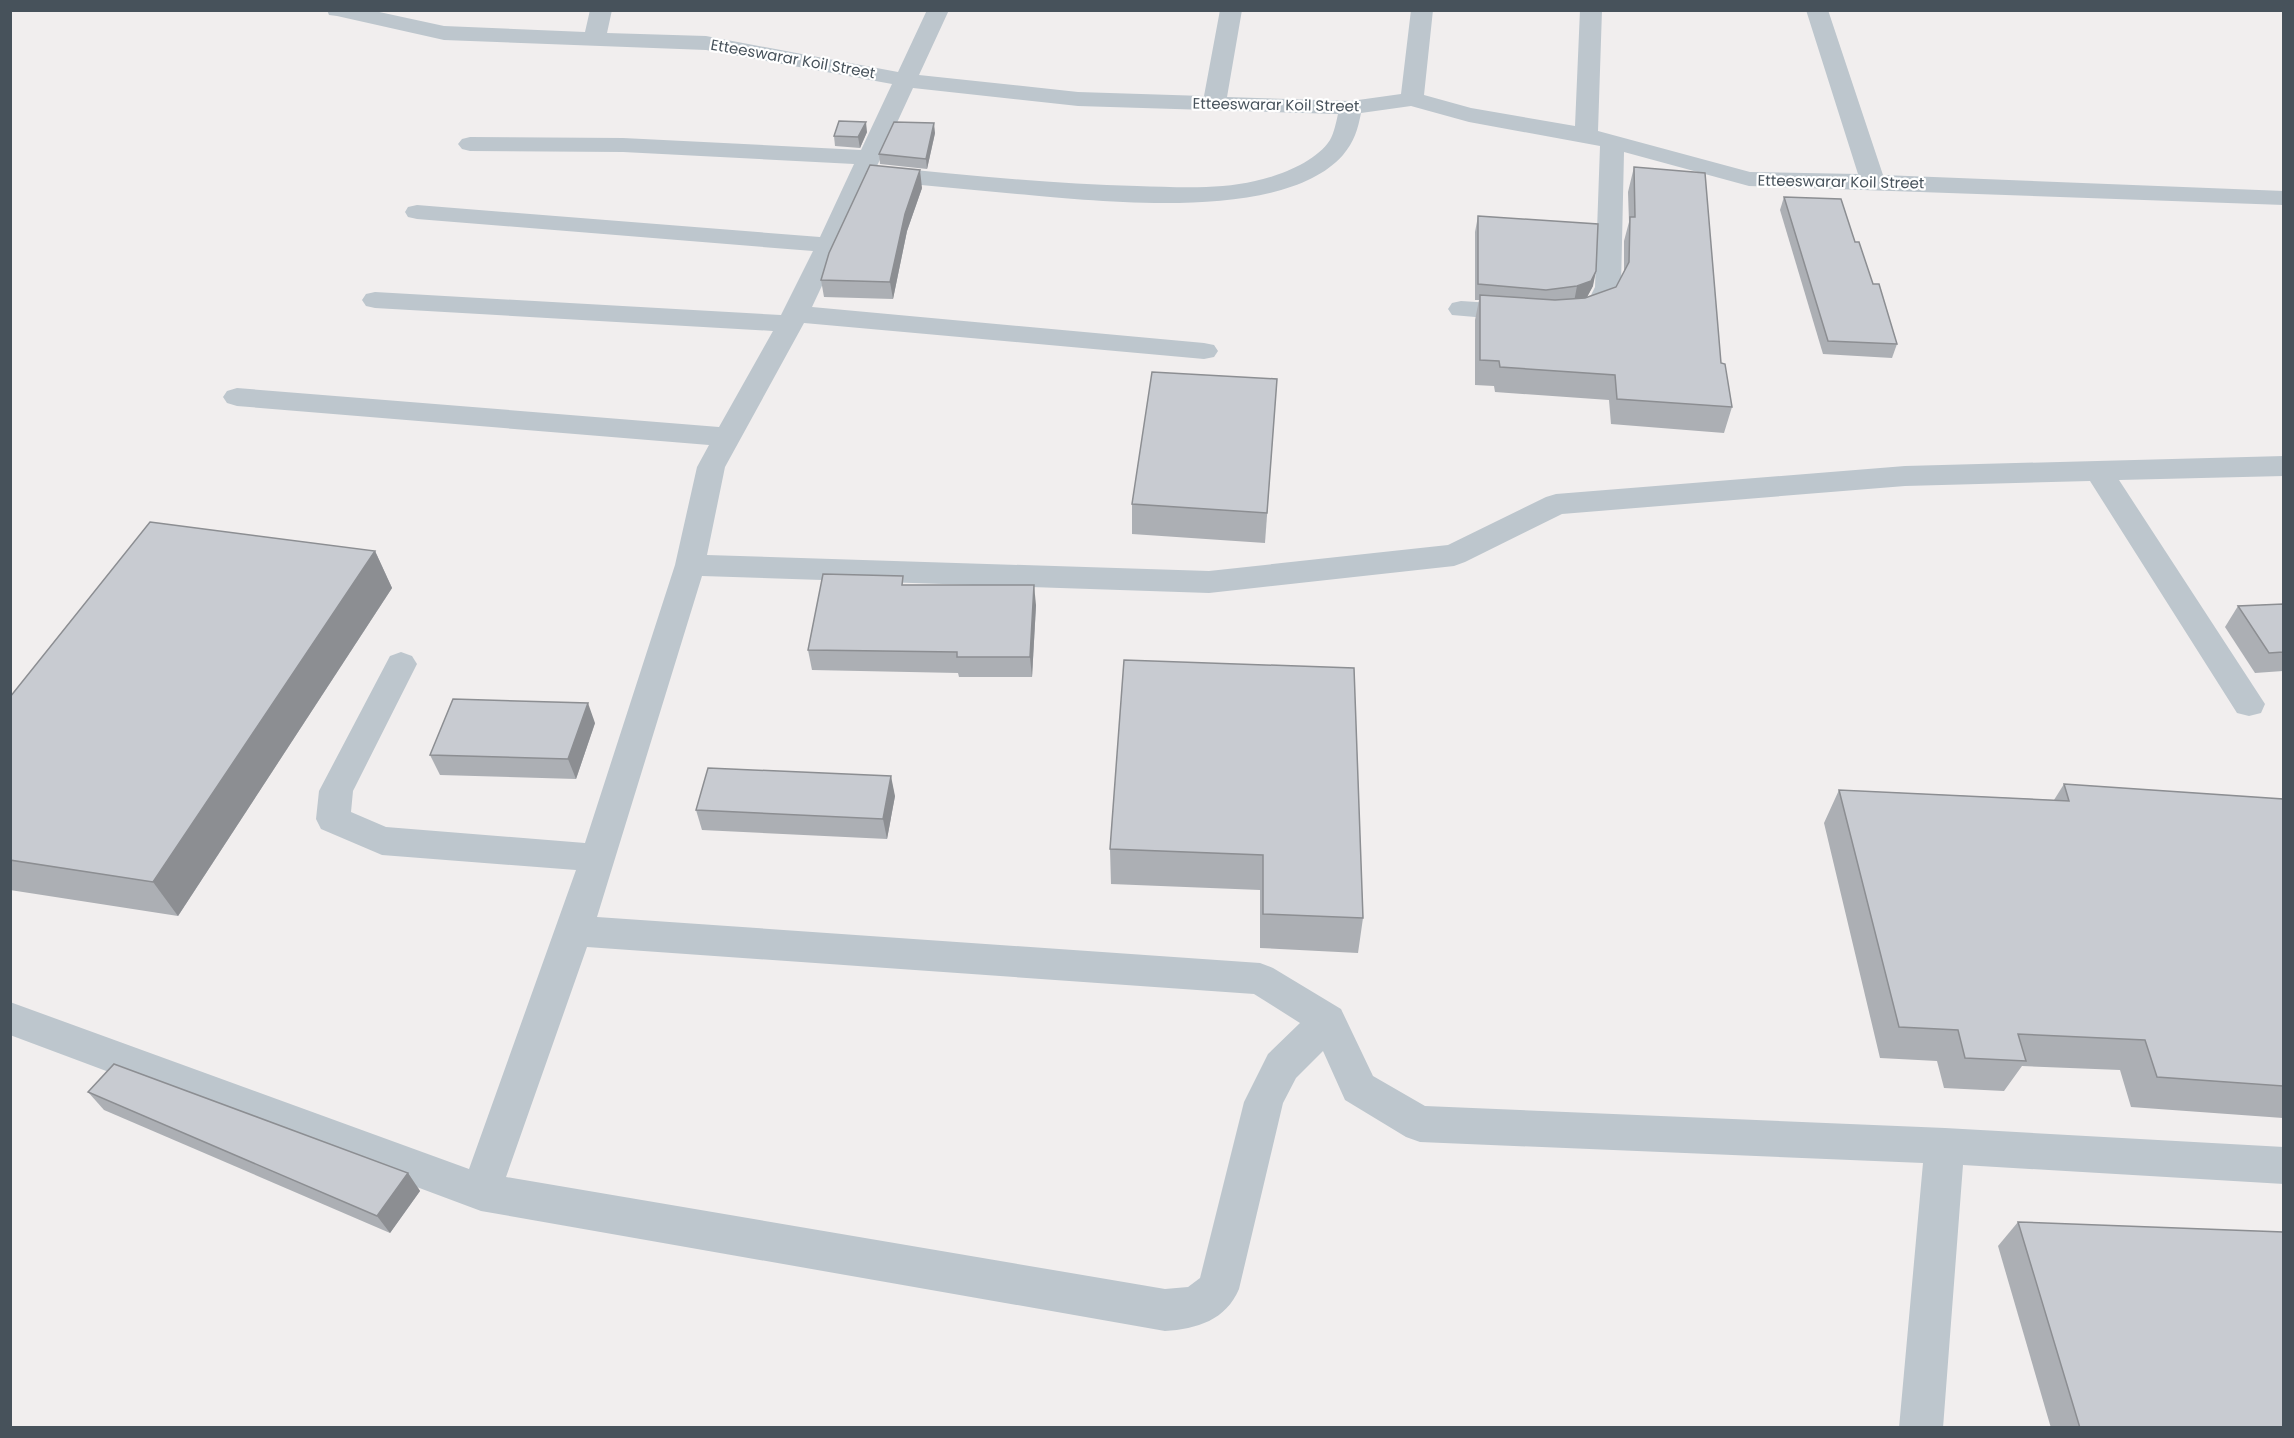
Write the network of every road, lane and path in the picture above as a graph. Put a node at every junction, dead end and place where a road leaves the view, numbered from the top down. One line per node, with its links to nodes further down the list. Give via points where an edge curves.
1 (337, 10): 8 (street, Etteeswarar Koil Street)
2 (601, 10): 9 (street)
3 (938, 10): 10 (street)
4 (1231, 10): 12 (street)
5 (1422, 10): 11 (street)
6 (1591, 10): 14 (street)
7 (1817, 10): 18 (street)
8 (411, 18): 9 (street, Etteeswarar Koil Street, via 444,33)
9 (595, 37): 10 (street, Etteeswarar Koil Street, via 706,43)
10 (907, 80): 12 (street, Etteeswarar Koil Street, via 1078,99); 17 (street)
11 (1412, 99): 13 (street, Etteeswarar Koil Street); 14 (street, Etteeswarar Koil Street, via 1469,115)
12 (1214, 105): 13 (street, Etteeswarar Koil Street)
13 (1351, 108): 17 (street, via 1341,143 1321,161 1298,175 1251,190 1143,194 1041,190)
14 (1586, 135): 15 (street, Etteeswarar Koil Street)
15 (1612, 142): 18 (street, Etteeswarar Koil Street, via 1749,179); 23 (street, via 1608,287 1600,304 1579,313 1550,315)
16 (470, 144): 17 (street, via 645,146)
17 (867, 165): 21 (street)
18 (1873, 182): 19 (street, Etteeswarar Koil Street)
19 (2283, 198)
20 (417, 212): 21 (street)
21 (829, 245): 24 (street)
22 (375, 300): 24 (street)
23 (1461, 309)
24 (793, 319): 25 (street); 27 (street)
25 (1204, 351)
26 (237, 397): 27 (street)
27 (728, 437): 30 (street, via 711,467)
28 (2283, 466): 29 (street)
29 (2098, 470): 30 (street, via 1905,476 1556,504 1454,555 1209,582); 32 (street)
30 (690, 565): 33 (street)
31 (400, 664): 33 (street, via 336,792 333,819 382,841)
32 (2249, 705)
33 (598, 858): 34 (street)
34 (574, 931): 36 (street, via 1260,979); 39 (street)
35 (10, 1018): 39 (street)
36 (1328, 1021): 37 (street, via 1359,1088 1420,1124); 39 (street, via 1282,1066 1264,1102 1218,1289 1204,1303 1188,1309 1153,1308)
37 (1945, 1146): 38 (street); 40 (street)
38 (2283, 1166)
39 (481, 1192)
40 (1921, 1428)

